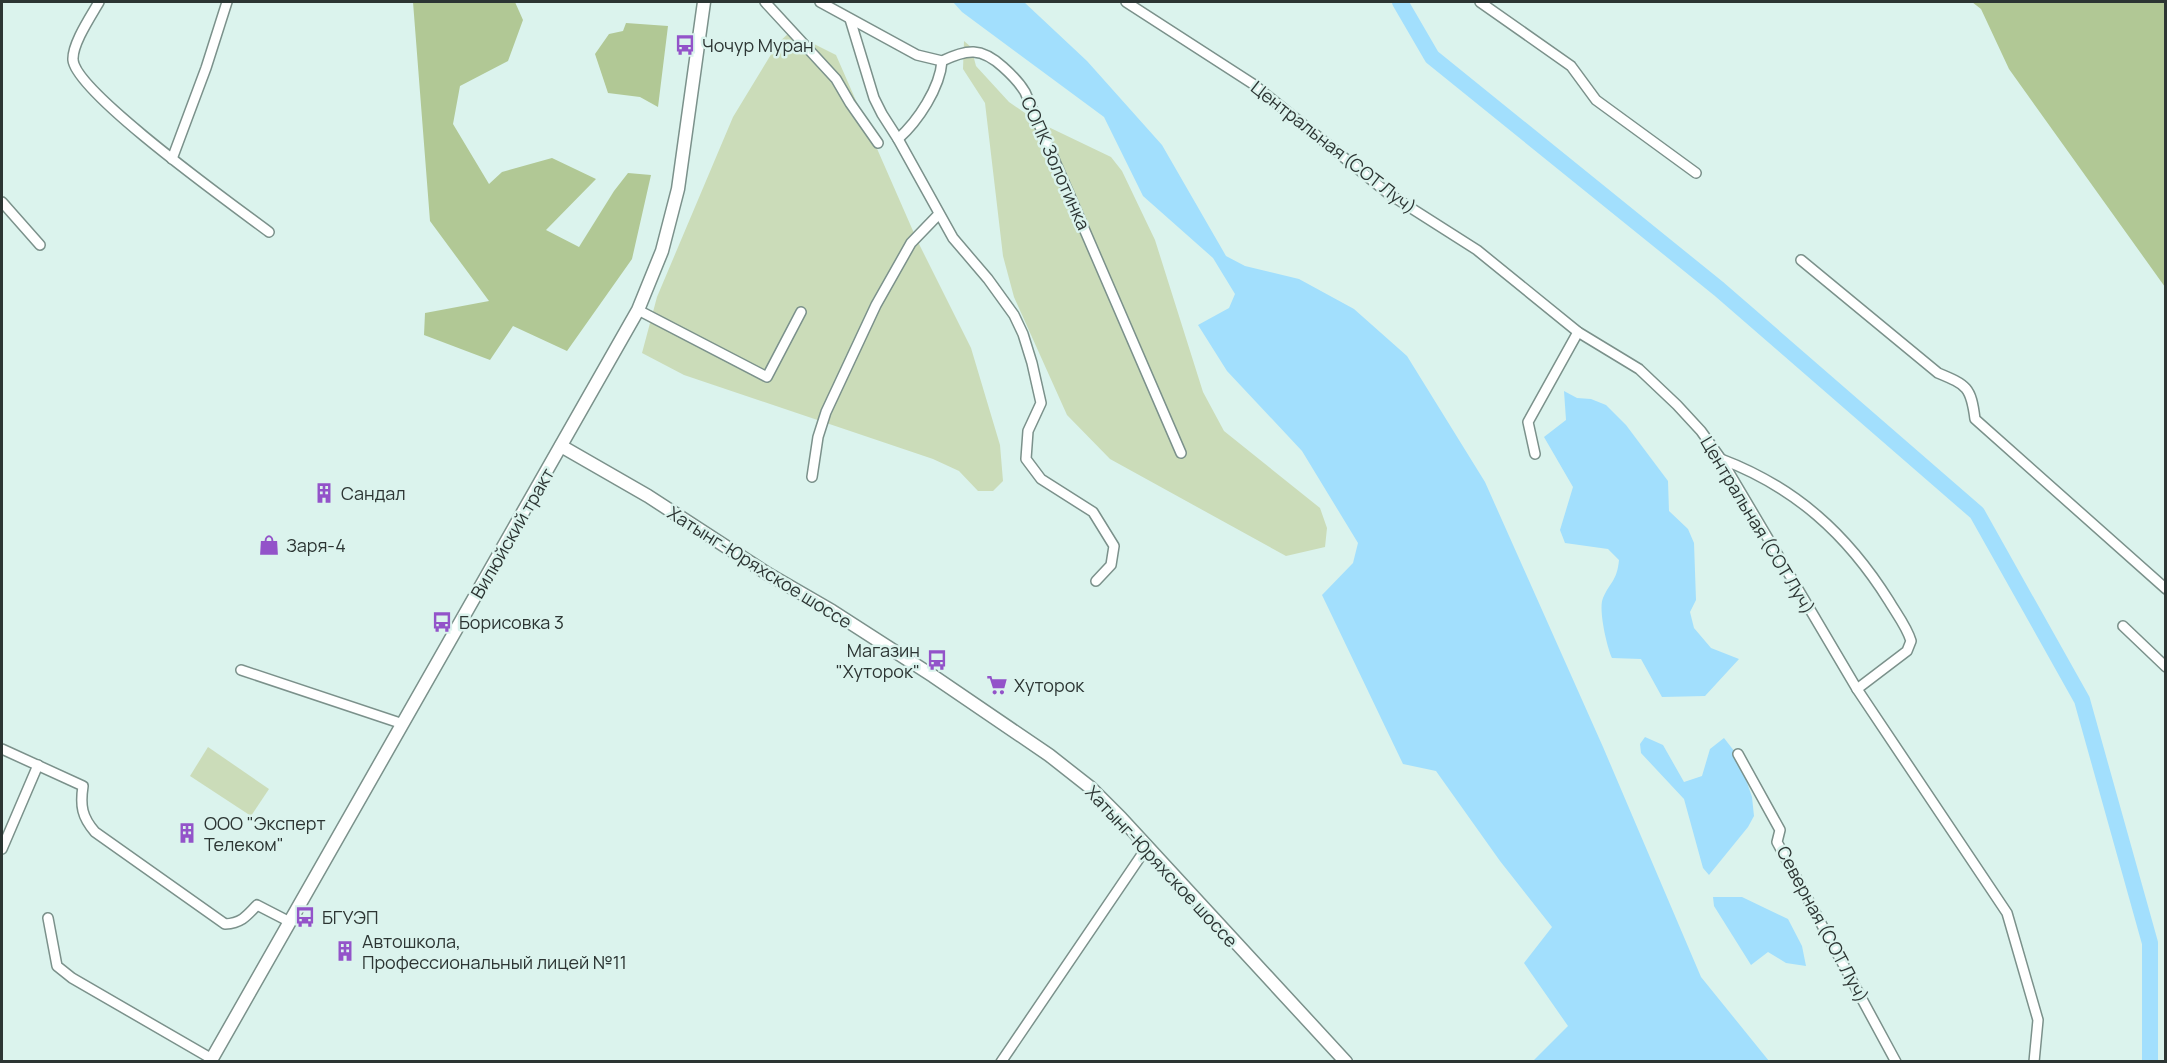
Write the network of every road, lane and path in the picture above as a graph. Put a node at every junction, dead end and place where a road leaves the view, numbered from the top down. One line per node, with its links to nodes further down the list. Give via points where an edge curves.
1 (99, 2): 12 (street, via 76,46 74,64 123,120)
2 (227, 2): 12 (street)
3 (704, 2): 19 (main road, Вилюйский тракт, via 678,189 662,251)
4 (765, 2): 11 (street, via 836,79)
5 (820, 2): 8 (street)
6 (1126, 2): 21 (street, Центральная (СОТ Луч), via 1253,84 1389,194 1477,250)
7 (1480, 2): 13 (street, via 1571,66 1596,100)
8 (850, 20): 9 (street, via 917,54); 10 (street, via 874,98)
9 (942, 61): 10 (street, via 924,108); 23 (street, СОПК Золотинка, via 958,53 984,53 1017,80 1025,92)
10 (898, 139): 15 (street)
11 (878, 143)
12 (172, 159): 16 (street)
13 (1696, 173)
14 (2, 202): 17 (street)
15 (939, 214): 26 (street, via 911,243 876,305 826,412); 27 (street, via 953,238 1014,315 1023,334 1041,403 1028,431 1026,459 1041,479 1093,512 1114,546 1111,565)
16 (269, 232)
17 (40, 245)
18 (1801, 260): 28 (street, via 1938,373 1961,382 1972,399 1975,419)
19 (638, 310): 20 (street, via 767,377); 22 (main road, Вилюйский тракт)
20 (801, 312)
21 (1578, 332): 24 (street, via 1528,422); 25 (street, Центральная (СОТ Луч), via 1657,384)
22 (561, 446): 33 (main road, Вилюйский тракт); 37 (main road, Хатынг-Юряхское шоссе, via 648,496 933,675 1091,788)
23 (1181, 453)
24 (1535, 454)
25 (1721, 459): 32 (street, Центральная (СОТ Луч)); 32 (street, via 1766,478 1809,507 1846,543 1904,625 1911,641 1907,651)
26 (812, 477)
27 (1096, 581)
28 (2166, 589)
29 (2123, 626): 30 (street)
30 (2166, 667)
31 (241, 670): 33 (street)
32 (1857, 689): 45 (street, Центральная (СОТ Луч), via 2007,914 2038,1020)
33 (403, 724): 40 (main road, Вилюйский тракт)
34 (2, 749): 36 (street)
35 (1738, 754): 44 (street, Северная (СОТ Луч), via 1780,830 1777,842)
36 (38, 765): 38 (street); 40 (street, via 83,786 82,813 95,832 225,924 244,920 257,905)
37 (1146, 847): 42 (street); 43 (main road, Хатынг-Юряхское шоссе)
38 (2, 849)
39 (48, 918): 41 (street, via 57,966)
40 (290, 922): 41 (main road, Вилюйский тракт)
41 (211, 1060)
42 (1001, 1062)
43 (1346, 1062)
44 (1896, 1062)
45 (2034, 1062)

